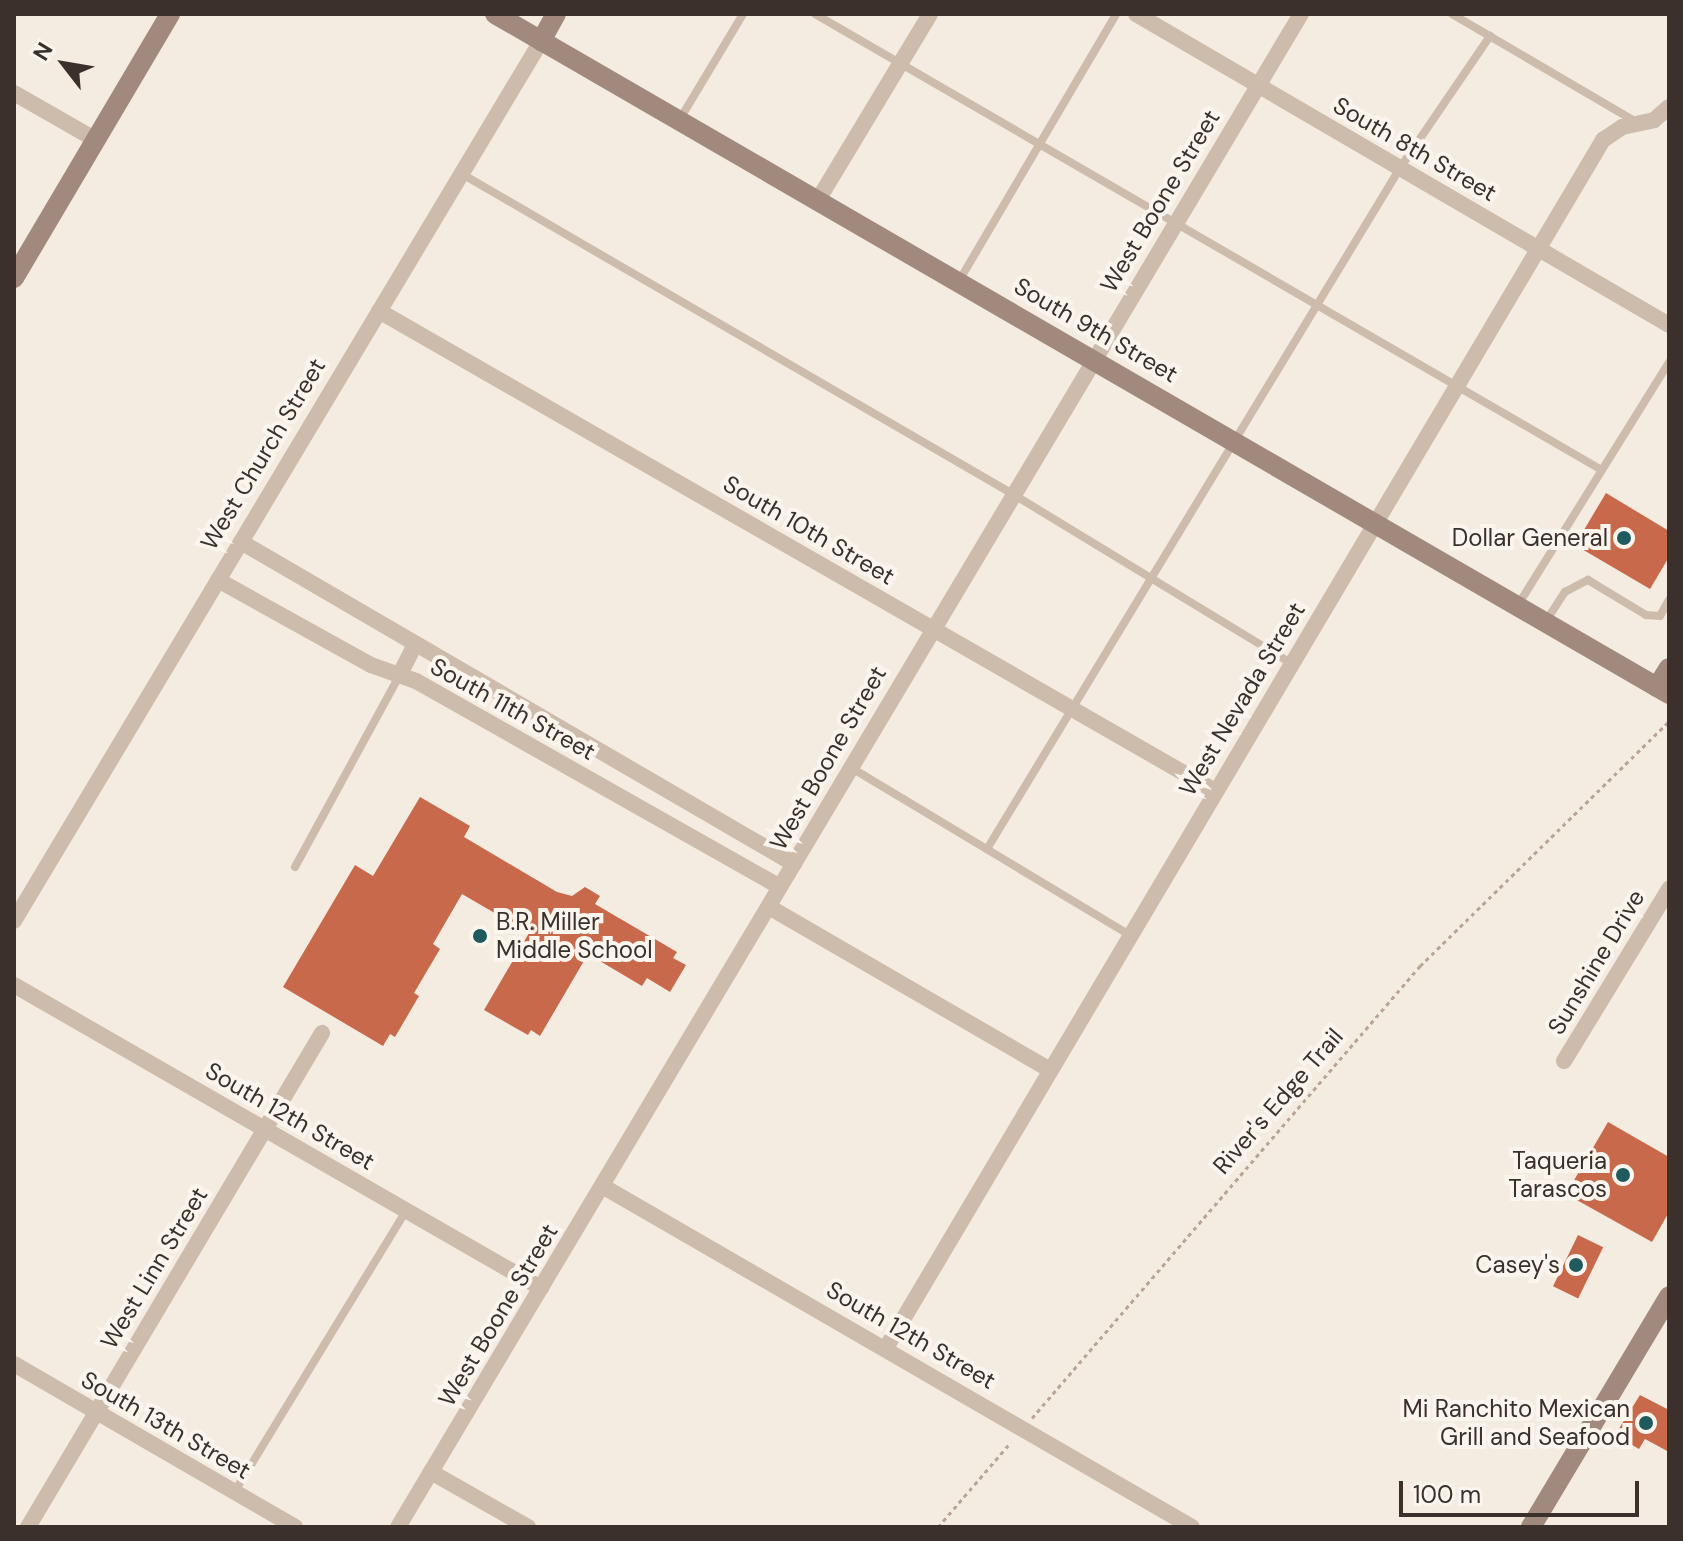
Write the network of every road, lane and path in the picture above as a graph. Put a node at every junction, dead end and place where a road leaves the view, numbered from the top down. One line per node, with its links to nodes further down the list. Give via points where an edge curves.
1 (170, 14): 19 (main road)
2 (495, 14): 12 (main road, South 9th Street)
3 (556, 14): 12 (main road, West Church Street)
4 (743, 14): 17 (lane)
5 (815, 14): 13 (lane)
6 (930, 14): 13 (street)
7 (1116, 14): 20 (lane)
8 (1136, 14): 14 (street, South 8th Street)
9 (1301, 14): 14 (street, West Boone Street)
10 (1452, 14): 11 (lane)
11 (1490, 36): 18 (lane); 21 (lane)
12 (541, 41): 17 (main road, South 9th Street); 22 (street, West Church Street)
13 (900, 63): 20 (lane); 23 (street)
14 (1259, 86): 21 (street, South 8th Street); 24 (street, West Boone Street)
15 (14, 93): 19 (street)
16 (1669, 107): 18 (street, West Nevada Street)
17 (679, 120): 23 (main road, South 9th Street)
18 (1639, 123): 25 (street, West Nevada Street, via 1603,140)
19 (96, 140): 26 (main road)
20 (1040, 144): 24 (lane); 27 (lane)
21 (1400, 168): 25 (street, South 8th Street); 28 (lane)
22 (461, 174): 29 (street, West Church Street); 36 (lane)
23 (818, 200): 27 (main road, South 9th Street)
24 (1175, 223): 28 (lane); 31 (street, West Boone Street)
25 (1539, 249): 30 (street, South 8th Street); 33 (street, West Nevada Street)
26 (14, 278)
27 (959, 281): 31 (main road, South 9th Street)
28 (1318, 305): 33 (lane); 34 (lane)
29 (379, 311): 38 (street, West Church Street); 44 (street, South 10th Street)
30 (1669, 325)
31 (1092, 358): 34 (main road, South 9th Street); 36 (street, West Boone Street)
32 (1669, 362): 35 (lane)
33 (1457, 386): 35 (lane); 37 (street, West Nevada Street)
34 (1236, 441): 37 (main road, South 9th Street); 39 (lane)
35 (1600, 469): 42 (lane)
36 (1011, 493): 39 (lane); 44 (street, West Boone Street)
37 (1375, 521): 42 (main road, South 9th Street); 46 (street, West Nevada Street)
38 (241, 542): 40 (street, West Church Street); 45 (street, South 11th Street)
39 (1152, 579): 46 (lane); 50 (lane)
40 (218, 580): 48 (street, South 11th Street); 60 (street, West Church Street)
41 (1669, 600): 43 (lane, via 1660,616 1646,615 1588,580 1565,592)
42 (1518, 605): 43 (main road, South 9th Street)
43 (1545, 621): 49 (main road, South 9th Street)
44 (931, 627): 50 (street, South 10th Street); 52 (street, West Boone Street)
45 (414, 646): 48 (street); 55 (street, South 11th Street, via 435,650)
46 (1291, 663): 53 (street, West Nevada Street)
47 (1669, 668): 49 (main road)
48 (399, 676): 56 (lane); 57 (street, South 11th Street)
49 (1663, 690)
50 (1074, 709): 53 (street, South 10th Street); 54 (lane)
51 (1669, 721): 74 (path, River's Edge Trail, via 1420,966)
52 (850, 767): 54 (lane); 55 (street, West Boone Street)
53 (1215, 791): 61 (street, West Nevada Street)
54 (987, 849): 61 (lane)
55 (794, 864): 57 (street, West Boone Street)
56 (295, 867)
57 (780, 887): 59 (street, West Boone Street)
58 (1669, 889): 64 (street, Sunshine Drive)
59 (769, 907): 65 (street); 67 (street, West Boone Street)
60 (14, 921)
61 (1130, 935): 65 (street, West Nevada Street)
62 (14, 985): 66 (street, South 12th Street)
63 (322, 1033): 66 (street, West Linn Street)
64 (1564, 1061)
65 (1050, 1070): 71 (street, West Nevada Street)
66 (265, 1129): 68 (street, South 12th Street); 73 (street, West Linn Street)
67 (604, 1187): 69 (street, West Boone Street); 71 (street, South 12th Street)
68 (406, 1211): 69 (street, South 12th Street); 76 (lane)
69 (541, 1288): 75 (street, West Boone Street)
70 (1669, 1296): 83 (main road)
71 (886, 1348): 74 (street, South 12th Street)
72 (14, 1364): 73 (street, South 13th Street)
73 (96, 1412): 76 (street, South 13th Street); 77 (street, West Linn Street)
74 (1023, 1428): 81 (path, River's Edge Trail); 82 (street, South 12th Street)
75 (431, 1472): 79 (street, West Boone Street); 80 (street)
76 (234, 1492): 78 (street, South 13th Street)
77 (28, 1527)
78 (295, 1527)
79 (398, 1527)
80 (528, 1527)
81 (938, 1527)
82 (1192, 1527)
83 (1531, 1527)

